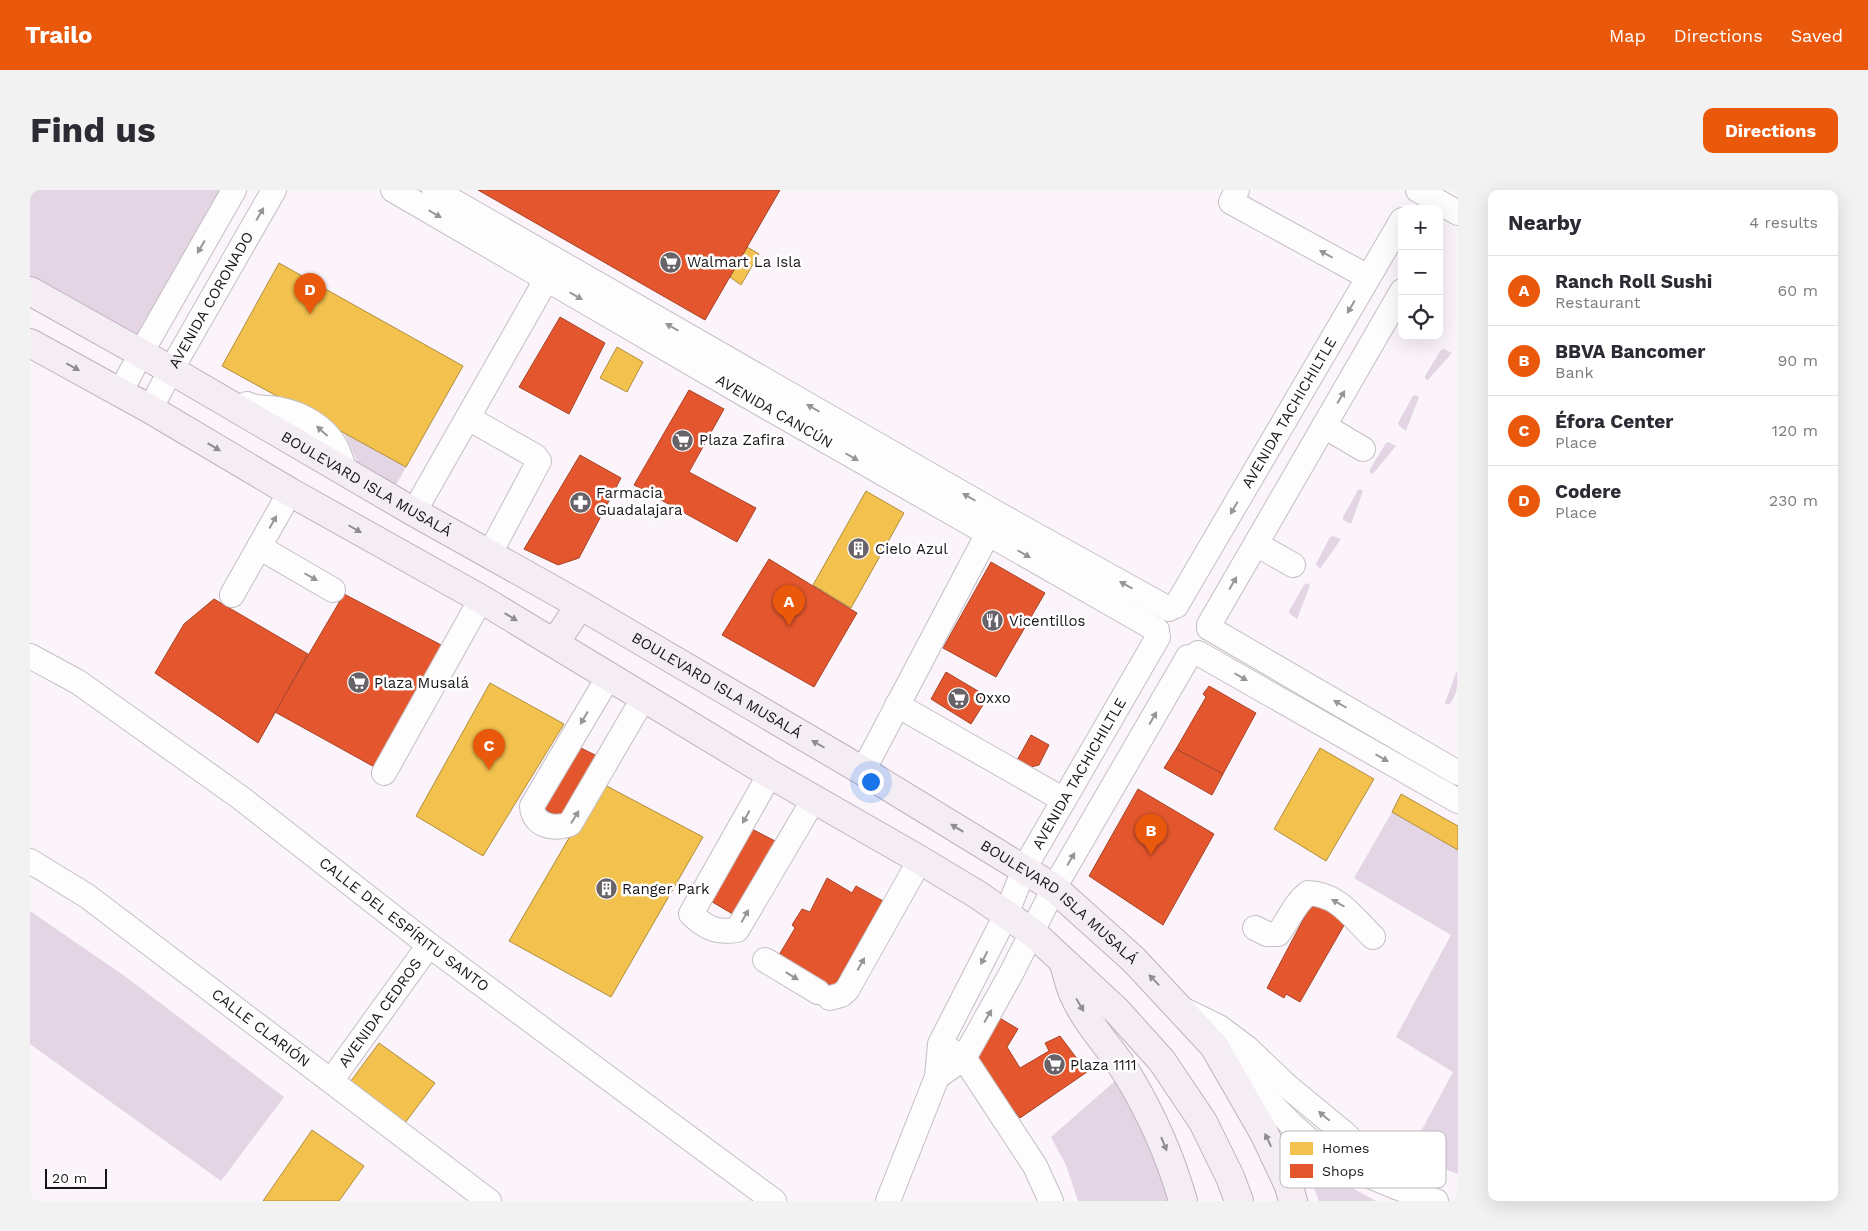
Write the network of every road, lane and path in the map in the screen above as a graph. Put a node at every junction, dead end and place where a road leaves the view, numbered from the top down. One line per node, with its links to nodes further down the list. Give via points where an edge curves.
1 (234, 190): 15 (street, one-way to 15)
2 (274, 190): 16 (street, AVENIDA CORONADO, one-way to 2)
3 (393, 190): 10 (street, AVENIDA CANCÚN, one-way to 10)
4 (434, 190): 10 (street, AVENIDA CANCÚN)
5 (1238, 190): 11 (street, one-way to 5, via 1231,202)
6 (1419, 190): 7 (street); 8 (street)
7 (1410, 205)
8 (1451, 210)
9 (1398, 227): 11 (street, AVENIDA TACHICHILTLE)
10 (552, 270): 21 (street); 26 (street, AVENIDA CANCÚN, via 752,399)
11 (1368, 277): 35 (street, AVENIDA TACHICHILTLE, one-way to 35)
12 (30, 291): 15 (main road, BOULEVARD ISLA MUSALÁ)
13 (1400, 295): 22 (street, one-way to 13)
14 (30, 344): 18 (main road, one-way to 18)
15 (141, 353): 16 (main road, BOULEVARD ISLA MUSALÁ); 18 (street)
16 (171, 370): 19 (main road, BOULEVARD ISLA MUSALÁ); 20 (street, AVENIDA CORONADO)
17 (205, 380): 19 (street)
18 (120, 393): 20 (main road)
19 (245, 408): 25 (main road, BOULEVARD ISLA MUSALÁ, one-way to 19, via 345,473)
20 (150, 409): 24 (main road, one-way to 24)
21 (468, 418): 25 (street); 29 (street, via 539,461)
22 (1324, 426): 23 (street); 27 (street)
23 (1363, 449)
24 (290, 492): 28 (street, one-way to 24); 33 (main road, one-way to 33)
25 (414, 512): 29 (main road, BOULEVARD ISLA MUSALÁ)
26 (993, 524): 35 (street, AVENIDA CANCÚN, one-way to 26); 37 (street, AVENIDA CANCÚN, one-way to 37); 43 (street)
27 (1256, 544): 30 (street); 36 (street, one-way to 27)
28 (259, 547): 31 (street, one-way to 31); 32 (street)
29 (489, 555): 34 (main road, BOULEVARD ISLA MUSALÁ)
30 (1293, 566)
31 (333, 590)
32 (232, 595)
33 (481, 599): 38 (main road, one-way to 38); 45 (street)
34 (580, 605): 38 (main road); 44 (main road, BOULEVARD ISLA MUSALÁ, one-way to 34)
35 (1173, 608): 36 (street, via 1193,607 1206,617); 37 (street, via 1159,622)
36 (1209, 627): 39 (street, via 1207,642); 46 (street, one-way to 36)
37 (1157, 634): 39 (street, via 1166,651 1172,655); 49 (street, AVENIDA TACHICHILTLE)
38 (555, 643): 41 (main road)
39 (1193, 655): 50 (street, one-way to 50); 54 (street, one-way to 39)
40 (30, 656): 59 (street, CALLE DEL ESPÍRITU SANTO, via 78,682 241,798)
41 (609, 676): 42 (main road); 42 (street, one-way to 42, via 532,806 536,820 548,827 560,828 570,824)
42 (644, 697): 47 (main road)
43 (897, 705): 44 (street); 49 (street)
44 (863, 771): 53 (main road, BOULEVARD ISLA MUSALÁ, one-way to 44)
45 (384, 773)
46 (1458, 773)
47 (770, 774): 48 (main road); 48 (street, one-way to 48, via 691,914 702,924 721,932 737,930)
48 (814, 799): 51 (main road)
49 (1064, 800): 53 (street, AVENIDA TACHICHILTLE)
50 (1458, 802)
51 (920, 860): 55 (main road); 60 (street, one-way to 51, via 824,995 841,995 847,990)
52 (30, 861): 67 (street, CALLE CLARIÓN, via 87,896)
53 (1024, 869): 54 (main road, BOULEVARD ISLA MUSALÁ); 55 (street, AVENIDA TACHICHILTLE)
54 (1054, 888): 57 (street); 62 (main road, BOULEVARD ISLA MUSALÁ, one-way to 54, via 1134,960)
55 (1006, 914): 57 (main road); 63 (street, AVENIDA TACHICHILTLE, one-way to 63)
56 (1255, 928): 58 (street, one-way to 56, via 1347,909 1315,893 1301,898 1278,934 1268,934)
57 (1033, 933): 61 (main road); 65 (street, one-way to 57)
58 (1372, 938)
59 (428, 945): 67 (street, AVENIDA CEDROS); 74 (street, CALLE DEL ESPÍRITU SANTO)
60 (765, 960)
61 (1063, 960): 77 (main road, one-way to 77, via 1073,994 1126,1072 1148,1111); 78 (main road, via 1117,1011 1162,1061 1203,1122)
62 (1178, 1007): 64 (main road, BOULEVARD ISLA MUSALÁ); 69 (street, one-way to 62, via 1247,1048 1219,1027)
63 (940, 1044): 65 (street); 66 (street, AVENIDA TACHICHILTLE)
64 (1214, 1046): 68 (street); 70 (main road, BOULEVARD ISLA MUSALÁ, one-way to 64)
65 (964, 1058): 66 (street); 76 (street, via 1035,1166)
66 (937, 1077): 75 (street, AVENIDA TACHICHILTLE)
67 (331, 1081): 73 (street, CALLE CLARIÓN)
68 (1299, 1131)
69 (1342, 1131)
70 (1280, 1167)
71 (1290, 1188): 79 (main road, BOULEVARD ISLA MUSALÁ, one-way to 71)
72 (1399, 1188): 80 (street)
73 (489, 1201)
74 (774, 1201)
75 (888, 1201)
76 (1051, 1201)
77 (1183, 1201)
78 (1239, 1201)
79 (1293, 1201)
80 (1436, 1201)

